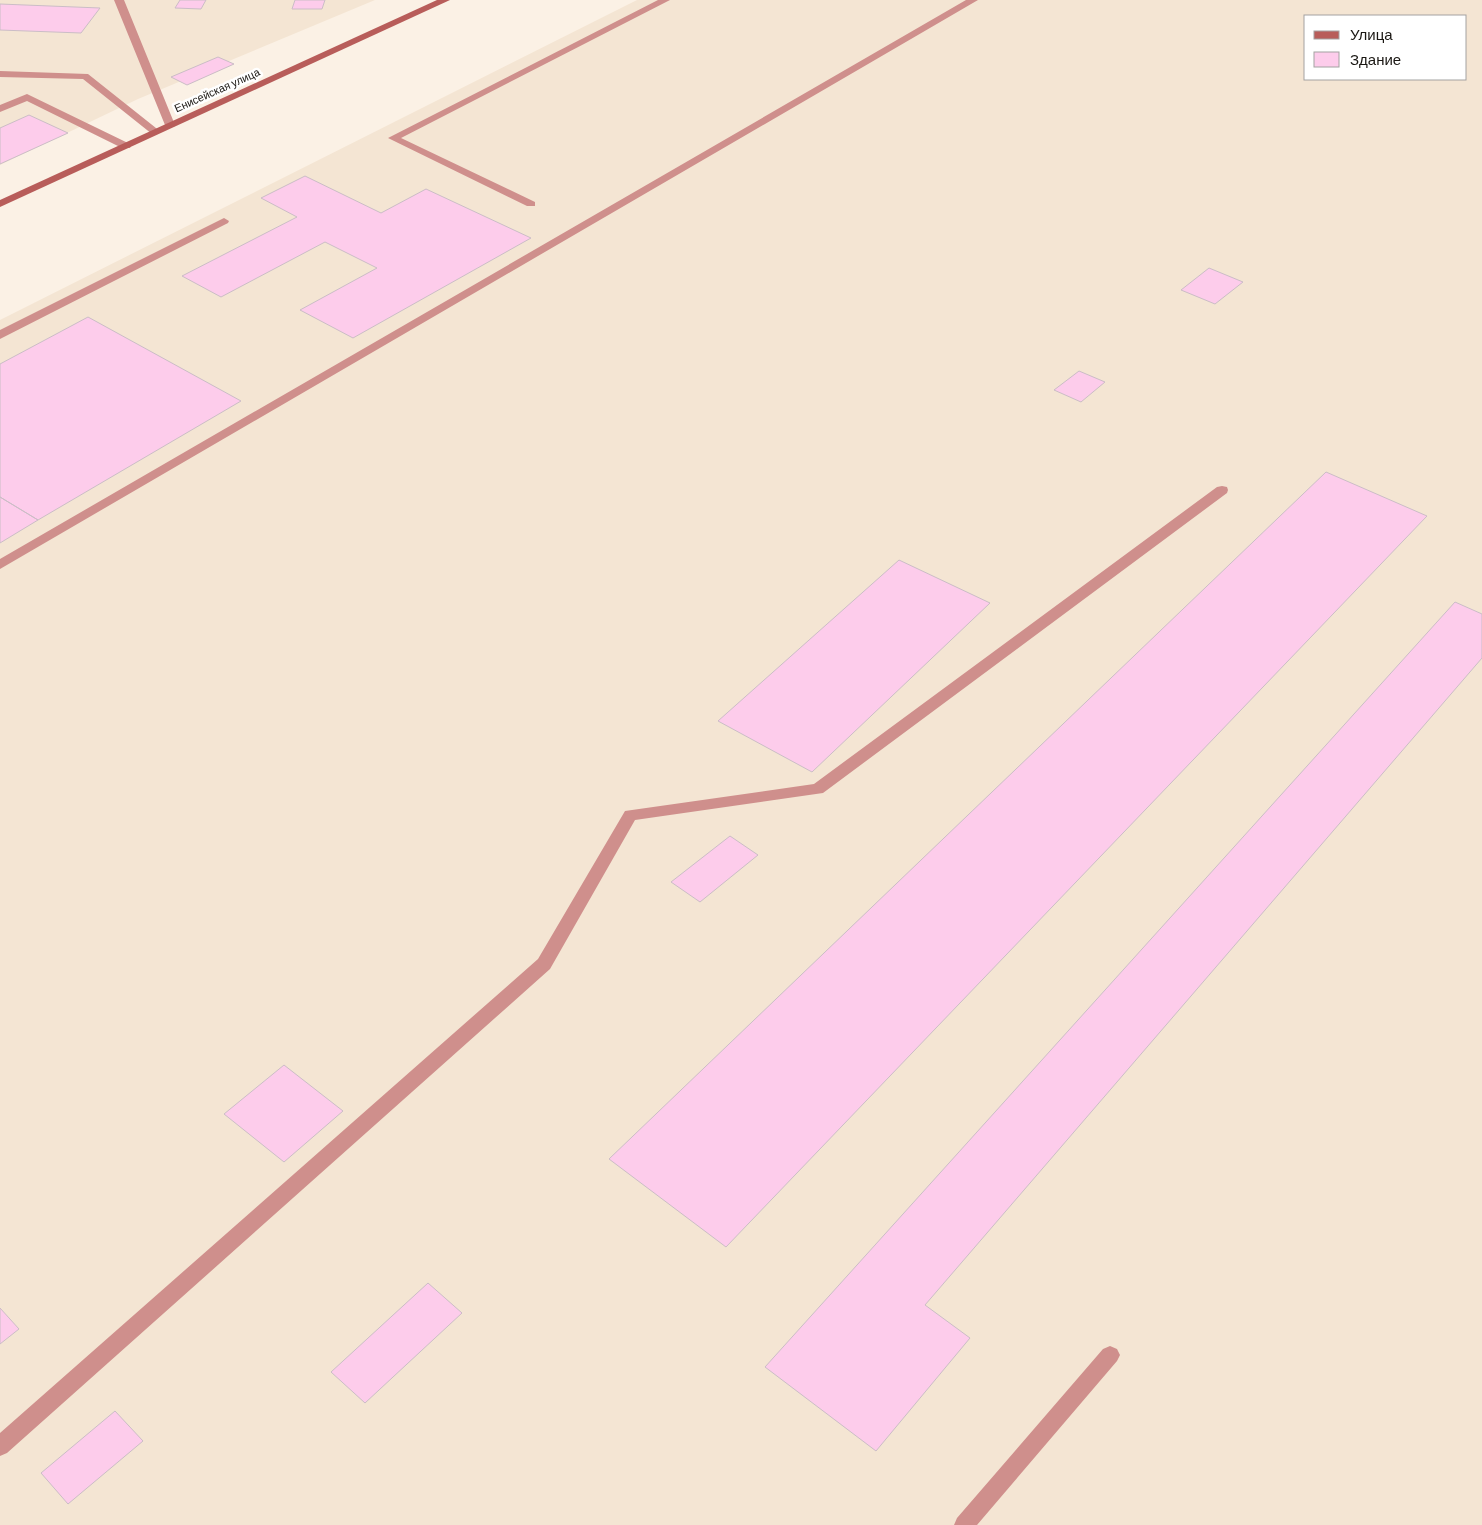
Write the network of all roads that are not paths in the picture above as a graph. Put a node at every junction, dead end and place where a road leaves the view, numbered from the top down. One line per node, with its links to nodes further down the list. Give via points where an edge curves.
1 (119, 0): 7 (lane)
2 (445, 0): 7 (street, Енисейская улица)
3 (665, 0): 11 (lane, via 393,138)
4 (973, 0): 15 (lane)
5 (0, 74): 8 (lane, via 85,76)
6 (0, 109): 9 (lane, via 27,97)
7 (170, 125): 8 (street, Енисейская улица)
8 (156, 132): 9 (street, Енисейская улица)
9 (126, 146): 10 (street, Енисейская улица)
10 (0, 204)
11 (531, 204)
12 (224, 221): 13 (lane)
13 (0, 335)
14 (1222, 490): 17 (lane, via 818,789 630,815 544,964)
15 (0, 566)
16 (1110, 1354): 18 (lane)
17 (0, 1446)
18 (964, 1525)

